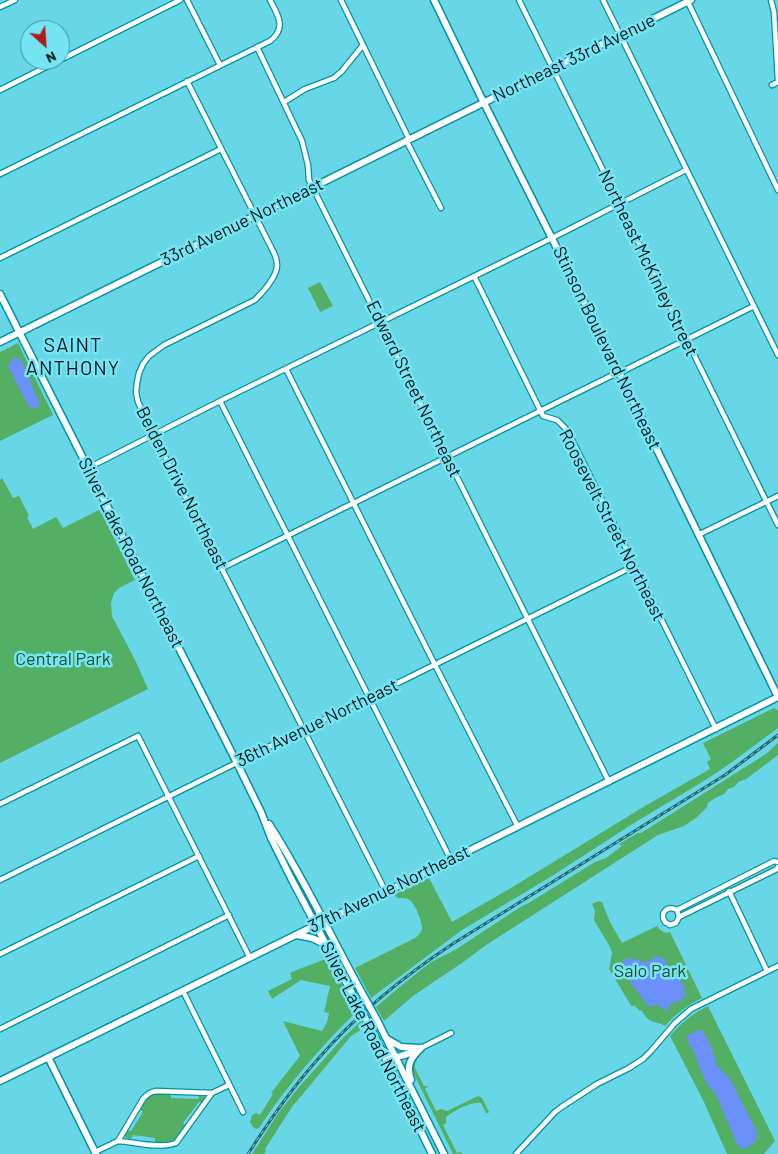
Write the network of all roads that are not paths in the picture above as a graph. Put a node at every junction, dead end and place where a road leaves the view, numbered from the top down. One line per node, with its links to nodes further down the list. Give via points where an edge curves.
1 (15, 0): 11 (street)
2 (180, 0): 15 (street)
3 (187, 0): 16 (street)
4 (270, 0): 14 (street, via 280,27 274,37)
5 (341, 0): 13 (street)
6 (434, 0): 24 (street, Stinson Boulevard Northeast)
7 (519, 0): 17 (street, Northeast McKinley Street)
8 (604, 0): 12 (street)
9 (771, 0): 20 (street)
10 (689, 1): 12 (street, Northeast 33rd Avenue); 30 (street)
11 (0, 8)
12 (621, 35): 17 (street, Northeast 33rd Avenue); 27 (street)
13 (363, 45): 23 (street, via 334,78 305,89); 25 (street)
14 (257, 47): 16 (street); 23 (street, Edward Street Northeast)
15 (70, 55)
16 (220, 65): 19 (street)
17 (553, 69): 24 (street, Northeast 33rd Avenue); 31 (street, Northeast McKinley Street)
18 (40, 70): 22 (street)
19 (187, 81): 26 (street, Belden Drive Northeast); 28 (street)
20 (778, 81): 21 (street)
21 (772, 85)
22 (0, 90)
23 (284, 102): 29 (street, Edward Street Northeast, via 302,141)
24 (484, 103): 25 (street, 33rd Avenue Northeast); 34 (street, Stinson Boulevard Northeast)
25 (408, 139): 29 (street, 33rd Avenue Northeast); 32 (street)
26 (221, 149): 33 (street, Belden Drive Northeast); 35 (street)
27 (686, 170): 31 (street); 38 (street)
28 (0, 174)
29 (313, 187): 33 (street, 33rd Avenue Northeast); 39 (street, Edward Street Northeast)
30 (778, 190)
31 (619, 204): 34 (street); 41 (street, Northeast McKinley Street)
32 (441, 208)
33 (255, 215): 40 (street, 33rd Avenue Northeast); 48 (street, Belden Drive Northeast, via 277,259 276,272 255,300 164,345 146,360 139,373 136,392)
34 (552, 238): 36 (street); 45 (street, Stinson Boulevard Northeast)
35 (0, 258)
36 (474, 276): 39 (street); 47 (street, Roosevelt Street Northeast)
37 (0, 294): 40 (street, Silver Lake Road Northeast)
38 (754, 306): 41 (street); 43 (street)
39 (380, 322): 44 (street); 49 (street, Edward Street Northeast)
40 (19, 333): 42 (street, 33rd Avenue Northeast); 50 (street, Silver Lake Road Northeast)
41 (686, 340): 45 (street); 52 (street, Northeast McKinley Street)
42 (0, 342)
43 (778, 355)
44 (286, 369): 46 (street); 53 (street)
45 (619, 372): 47 (street); 55 (street, Stinson Boulevard Northeast)
46 (220, 401): 48 (street); 56 (street)
47 (541, 410): 49 (street); 57 (street, Roosevelt Street Northeast, via 543,416 557,420 567,430)
48 (154, 435): 50 (street); 58 (street, Belden Drive Northeast)
49 (447, 456): 53 (street); 59 (street, Edward Street Northeast)
50 (88, 468): 65 (street, Silver Lake Road Northeast)
51 (778, 496): 52 (street)
52 (766, 502): 54 (street, Northeast McKinley Street); 55 (street)
53 (354, 503): 56 (street); 60 (street)
54 (778, 525)
55 (698, 535): 61 (street, Stinson Boulevard Northeast)
56 (288, 536): 58 (street); 62 (street)
57 (634, 566): 59 (street, 36th Avenue Northeast); 63 (street, Roosevelt Street Northeast)
58 (222, 568): 64 (street, Belden Drive Northeast)
59 (528, 619): 60 (street, 36th Avenue Northeast); 66 (street, Edward Street Northeast)
60 (435, 665): 62 (street, 36th Avenue Northeast); 70 (street)
61 (778, 697): 63 (street, 37th Avenue Northeast)
62 (369, 698): 64 (street, 36th Avenue Northeast); 72 (street)
63 (716, 729): 66 (street, 37th Avenue Northeast)
64 (304, 730): 65 (street, 36th Avenue Northeast); 77 (street, Belden Drive Northeast)
65 (237, 763): 67 (street, 36th Avenue Northeast); 69 (street, Silver Lake Road Northeast)
66 (609, 782): 70 (street, 37th Avenue Northeast)
67 (169, 797): 68 (street, via 138,736); 71 (street); 75 (street, 36th Avenue Northeast)
68 (0, 804)
69 (261, 812): 82 (street, Silver Lake Road Northeast); 83 (street, Silver Lake Road Northeast)
70 (518, 827): 72 (street, 37th Avenue Northeast)
71 (199, 856): 80 (street); 86 (street)
72 (450, 860): 77 (street, 37th Avenue Northeast)
73 (778, 862): 76 (street, via 774,861)
74 (778, 867): 78 (street)
75 (0, 880)
76 (726, 885): 78 (street); 79 (street)
77 (386, 892): 82 (street, 37th Avenue Northeast)
78 (729, 892): 81 (street); 89 (street)
79 (676, 910): 81 (street); 81 (street, via 667,909 663,920 673,924)
80 (228, 915): 87 (street); 91 (street)
81 (679, 918)
82 (324, 921): 83 (street, 37th Avenue Northeast); 93 (street, Silver Lake Road Northeast, bridge)
83 (316, 924): 84 (street, 37th Avenue Northeast); 85 (street, Silver Lake Road Northeast)
84 (294, 935): 85 (street, via 316,938); 87 (street, 37th Avenue Northeast)
85 (331, 952): 95 (street, Silver Lake Road Northeast, bridge)
86 (0, 954)
87 (250, 958): 90 (street, 37th Avenue Northeast)
88 (778, 966): 89 (street)
89 (767, 971): 107 (street, via 686,1012 643,1059 562,1106)
90 (183, 991): 97 (street, 37th Avenue Northeast); 99 (street)
91 (0, 1030)
92 (452, 1033): 94 (street)
93 (387, 1038): 94 (street, via 401,1047); 96 (street, Silver Lake Road Northeast)
94 (420, 1048): 96 (street, via 404,1056); 101 (street, via 412,1057 408,1072)
95 (381, 1050): 96 (street); 105 (street, Silver Lake Road Northeast)
96 (396, 1056): 101 (street, Silver Lake Road Northeast)
97 (48, 1057): 98 (street, 37th Avenue Northeast); 104 (street)
98 (0, 1081)
99 (230, 1085): 100 (street); 102 (street)
100 (212, 1094): 103 (street, via 176,1143); 103 (street, via 151,1092 143,1099)
101 (415, 1096): 106 (street)
102 (243, 1112)
103 (118, 1140): 104 (street)
104 (96, 1153)
105 (432, 1154)
106 (444, 1154)
107 (516, 1154)

